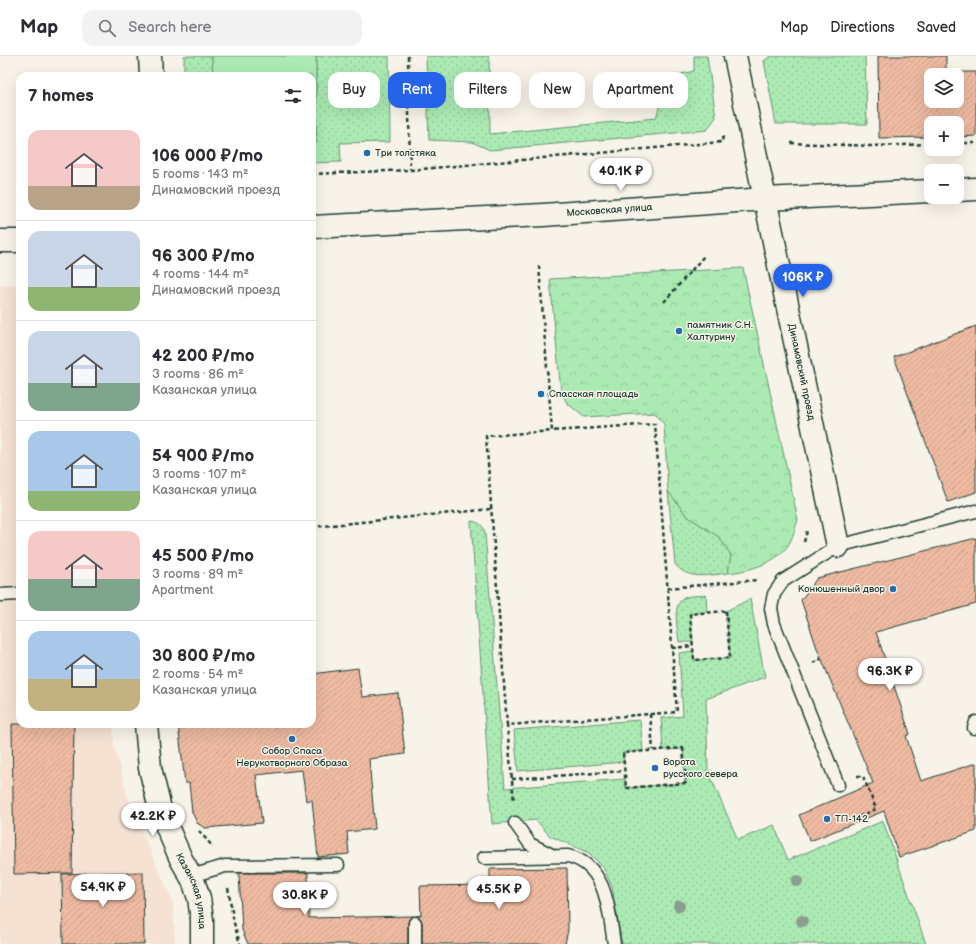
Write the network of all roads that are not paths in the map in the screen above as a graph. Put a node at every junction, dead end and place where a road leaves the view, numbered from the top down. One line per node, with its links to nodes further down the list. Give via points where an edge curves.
1 (150, 56): 3 (street)
2 (735, 56): 7 (street, Динамовский проезд)
3 (151, 72)
4 (976, 189): 5 (street)
5 (964, 190)
6 (924, 191): 7 (street, Московская улица)
7 (765, 199): 8 (street, Московская улица, via 535,216); 12 (street, Динамовский проезд)
8 (316, 227)
9 (0, 241): 10 (street)
10 (16, 241)
11 (976, 511): 12 (lane)
12 (838, 546): 16 (lane, via 783,581 774,594 771,608 774,624)
13 (16, 594): 14 (lane)
14 (0, 595)
15 (146, 728): 21 (street, Казанская улица, via 150,768 161,813)
16 (838, 785)
17 (515, 823): 18 (lane, via 530,844)
18 (554, 856): 19 (lane); 25 (lane, via 579,858 595,873 607,902)
19 (484, 858)
20 (338, 865): 21 (lane, via 225,866)
21 (191, 876): 23 (street, Казанская улица, via 199,898)
22 (415, 923): 24 (lane)
23 (202, 944)
24 (415, 944)
25 (614, 944)

